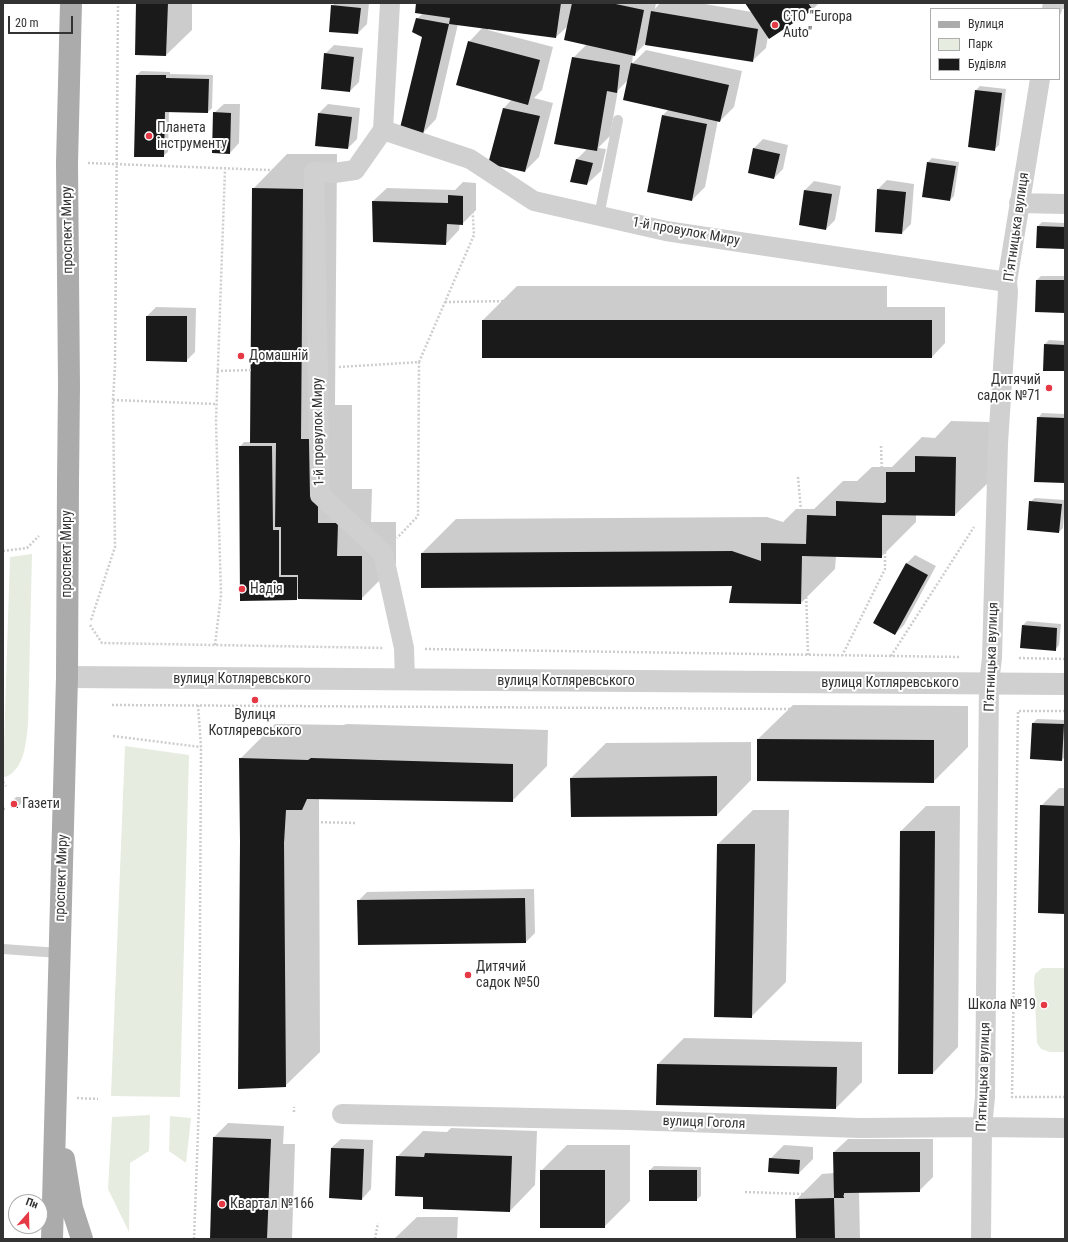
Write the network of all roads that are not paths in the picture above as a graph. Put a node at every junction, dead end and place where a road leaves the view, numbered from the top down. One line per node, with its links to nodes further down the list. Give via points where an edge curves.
1 (70, 3): 10 (main road, проспект Миру, via 67,163)
2 (390, 3): 5 (street)
3 (1040, 80): 6 (street, Пʼятницька вулиця)
4 (618, 120): 8 (lane)
5 (383, 130): 8 (street, 1-й провулок Миру, via 470,159 534,201); 11 (street, 1-й провулок Миру, via 354,170 314,172 320,495 383,553 404,648)
6 (1019, 203): 7 (street); 9 (street, Пʼятницька вулиця)
7 (1065, 204)
8 (599, 216): 9 (street, 1-й провулок Миру, via 666,231)
9 (1006, 282): 12 (street, Пʼятницька вулиця, via 1008,292 998,443)
10 (67, 677): 11 (street, вулиця Котляревського); 15 (main road, проспект Миру)
11 (405, 680): 12 (street, вулиця Котляревського)
12 (990, 683): 13 (street, вулиця Котляревського); 18 (street, Пʼятницька вулиця, via 985,1097)
13 (1065, 684)
14 (3, 949): 15 (lane)
15 (59, 953): 16 (main road, проспект Миру)
16 (55, 1105): 20 (main road, проспект Миру); 21 (main road, проспект Миру, via 72,1208)
17 (342, 1114): 18 (street, вулиця Гоголя, via 860,1128)
18 (982, 1127): 19 (street, вулиця Гоголя); 22 (street, Пʼятницька вулиця)
19 (1065, 1128)
20 (52, 1239)
21 (82, 1239)
22 (981, 1239)

